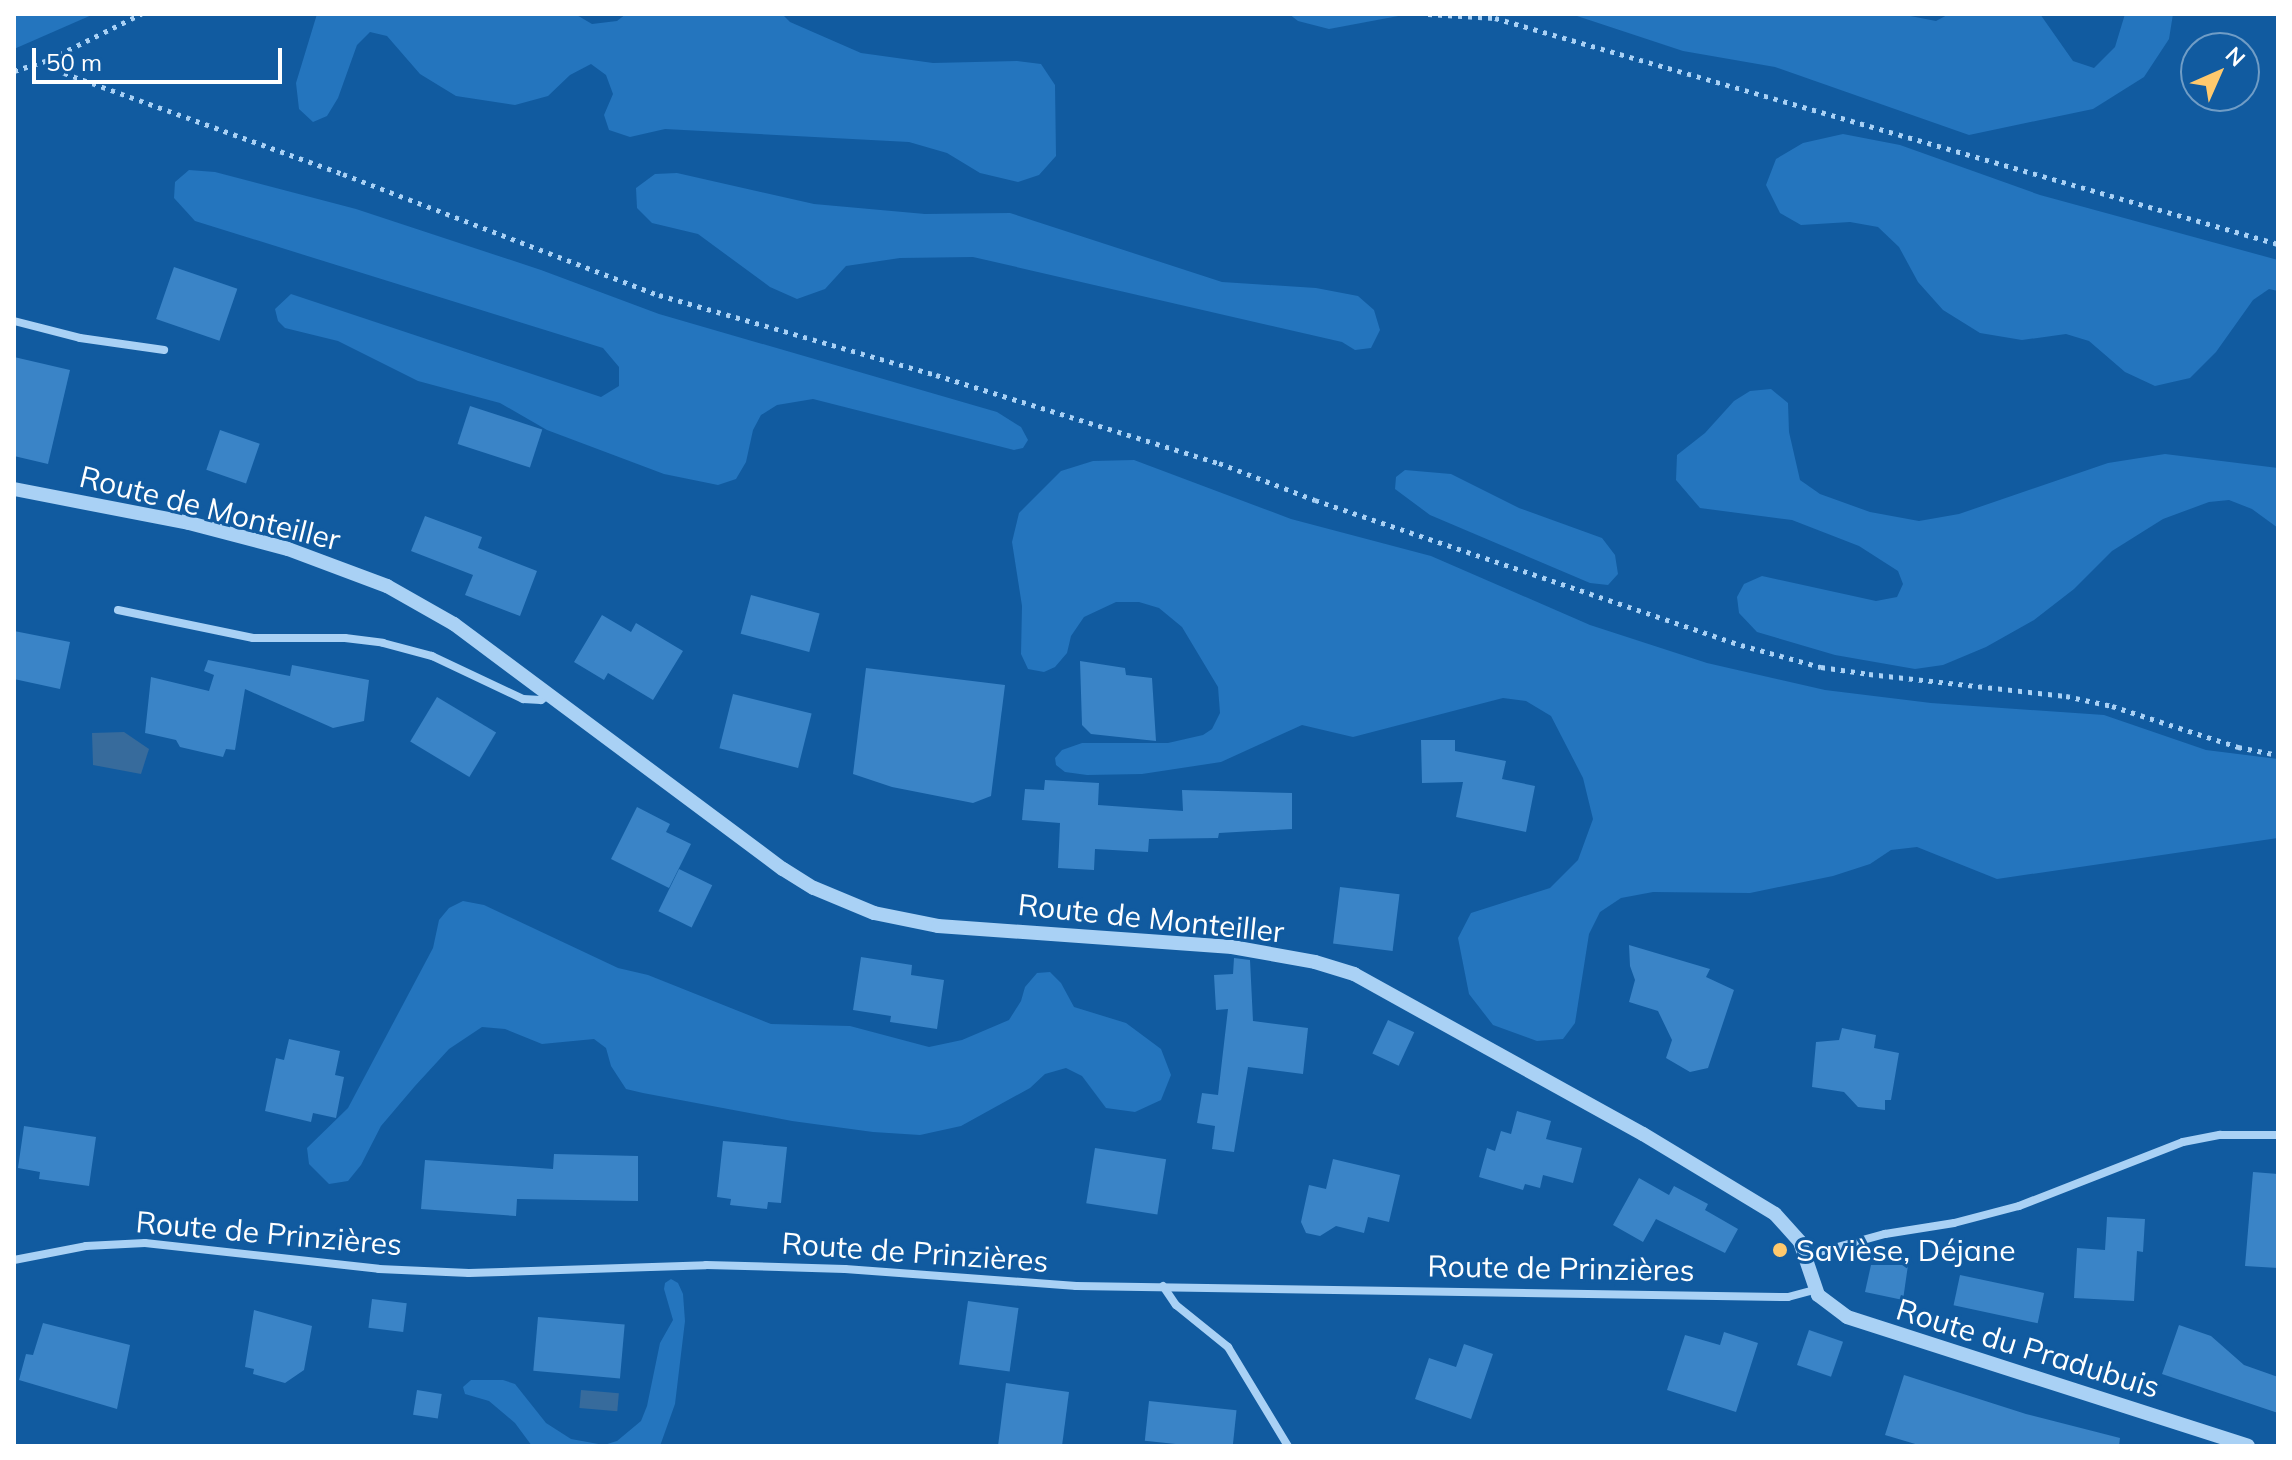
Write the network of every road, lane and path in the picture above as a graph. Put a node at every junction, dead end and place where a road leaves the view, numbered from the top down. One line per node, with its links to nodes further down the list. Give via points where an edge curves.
1 (141, 14): 3 (path)
2 (1428, 14): 5 (path, via 1495,18)
3 (50, 59): 4 (path); 11 (path, via 64,73 659,295 1219,463 1741,645 1821,667 2066,696)
4 (14, 71)
5 (2278, 244)
6 (14, 321): 7 (street, via 80,338)
7 (164, 350)
8 (14, 489): 10 (street, Route de Monteiller, via 189,523 345,567 432,610)
9 (118, 610): 10 (street, via 253,638 383,643 446,662 523,699)
10 (548, 695): 13 (street, Route de Monteiller, via 783,869 874,913 938,926 1232,947 1354,974 1761,1205 1793,1231)
11 (2278, 755)
12 (2278, 1135): 13 (street, via 2220,1135 2183,1142 2019,1206)
13 (1805, 1256): 15 (street, Route de Monteiller)
14 (14, 1260): 16 (street, Route de Prinzières, via 86,1246 145,1243 437,1272 706,1265)
15 (1813, 1283): 16 (street, Route de Prinzières, via 1788,1297); 18 (street, Route du Pradubuis, via 1835,1310 1859,1322)
16 (1163, 1286): 17 (street, via 1176,1305 1228,1347)
17 (1288, 1446)
18 (2248, 1446)

